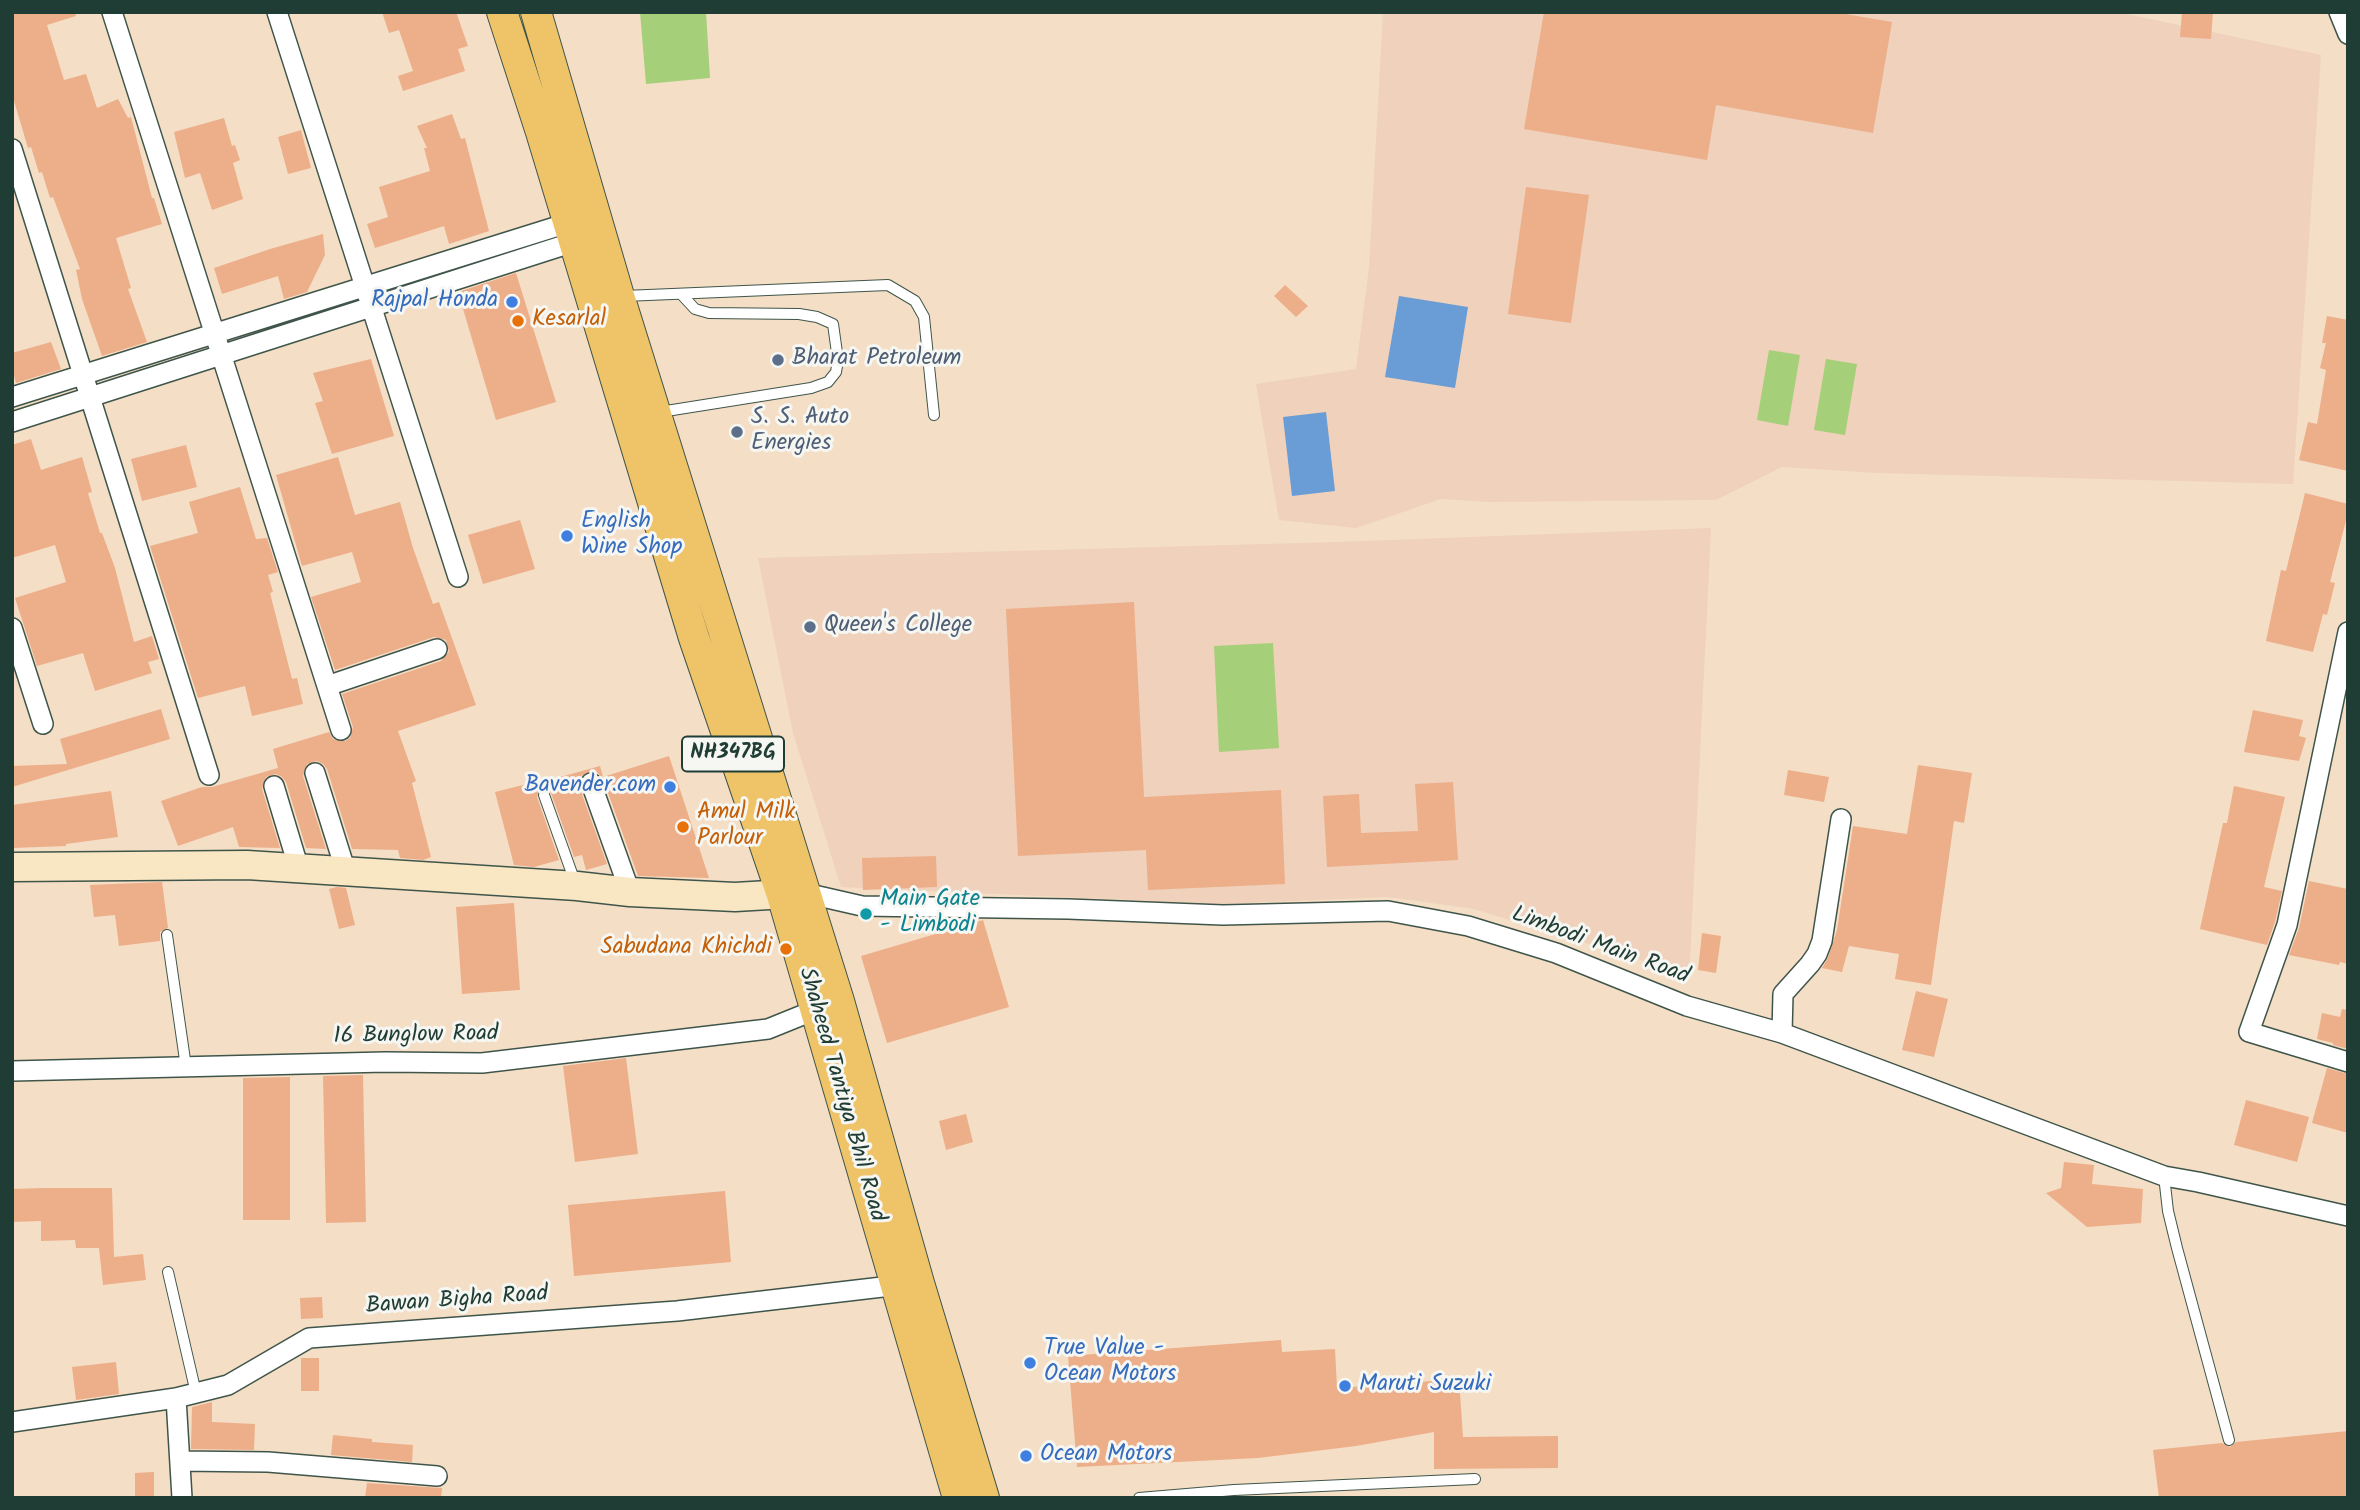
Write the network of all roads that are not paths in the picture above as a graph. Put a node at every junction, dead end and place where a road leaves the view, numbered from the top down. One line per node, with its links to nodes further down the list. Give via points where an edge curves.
1 (111, 12): 14 (street)
2 (277, 12): 10 (street)
3 (502, 12): 8 (main road, Shaheed Tantiya Bhil Road / NH347BG)
4 (536, 12): 9 (main road, Shaheed Tantiya Bhil Road / NH347BG)
5 (2339, 12): 6 (street)
6 (2348, 34)
7 (12, 149): 16 (street)
8 (571, 232): 9 (main road, Shaheed Tantiya Bhil Road / NH347BG); 10 (street); 13 (street)
9 (597, 271): 12 (main road, Shaheed Tantiya Bhil Road / NH347BG); 41 (main road, Shaheed Tantiya Bhil Road / NH347BG, via 694,638)
10 (365, 286): 13 (street); 14 (street)
11 (682, 295): 12 (lane); 19 (lane, via 695,309 709,313 799,314 833,324 836,372 828,382 811,388); 20 (lane, via 888,285 915,301 924,317)
12 (619, 296): 19 (main road, Shaheed Tantiya Bhil Road / NH347BG)
13 (371, 306): 15 (street); 22 (street)
14 (215, 334): 15 (street); 16 (street)
15 (221, 354): 18 (street); 26 (street)
16 (83, 375): 17 (street); 18 (street)
17 (12, 397)
18 (90, 397): 21 (street); 31 (street)
19 (656, 412): 41 (main road, Shaheed Tantiya Bhil Road / NH347BG)
20 (934, 415)
21 (12, 422)
22 (458, 577)
23 (12, 628): 28 (street)
24 (2348, 632): 27 (street)
25 (437, 649): 26 (street)
26 (327, 686): 29 (street)
27 (2341, 694): 45 (street, via 2287,925 2249,1032)
28 (43, 724)
29 (341, 730)
30 (315, 773): 38 (street)
31 (209, 775)
32 (591, 783): 40 (street)
33 (274, 786): 37 (street)
34 (544, 796): 39 (lane)
35 (1841, 819): 44 (street, via 1822,941 1810,964 1783,994)
36 (12, 867): 37 (street, via 247,865)
37 (299, 869): 38 (street)
38 (346, 872): 39 (street)
39 (576, 886): 40 (street)
40 (631, 892): 41 (street, via 735,897)
41 (793, 894): 43 (main road, Shaheed Tantiya Bhil Road / NH347BG); 44 (street, Limbodi Main Road, via 862,906 1223,915 1388,911 1468,926 1556,953 1687,1006); 51 (main road, Shaheed Tantiya Bhil Road / NH347BG, via 842,1014)
42 (167, 935): 46 (lane)
43 (815, 1010): 46 (street, 16 Bunglow Road, via 768,1029 482,1063); 51 (main road, Shaheed Tantiya Bhil Road / NH347BG)
44 (1782, 1033): 48 (street, Limbodi Main Road)
45 (2348, 1062)
46 (186, 1067): 47 (street, 16 Bunglow Road)
47 (12, 1071)
48 (2164, 1176): 49 (street, Limbodi Main Road); 55 (lane, via 2177,1248)
49 (2348, 1216)
50 (168, 1272): 52 (lane)
51 (907, 1284): 52 (street, Bawan Bigha Road, via 677,1311 309,1338 228,1385); 60 (main road, Shaheed Tantiya Bhil Road / NH347BG); 61 (main road, Shaheed Tantiya Bhil Road / NH347BG)
52 (196, 1393): 53 (street, Bawan Bigha Road)
53 (176, 1398): 54 (street, Bawan Bigha Road); 56 (street)
54 (12, 1422)
55 (2229, 1440)
56 (180, 1461): 57 (street, via 268,1462); 59 (street)
57 (438, 1476)
58 (1475, 1479): 62 (lane)
59 (182, 1498)
60 (958, 1498)
61 (984, 1498)
62 (1139, 1498)

